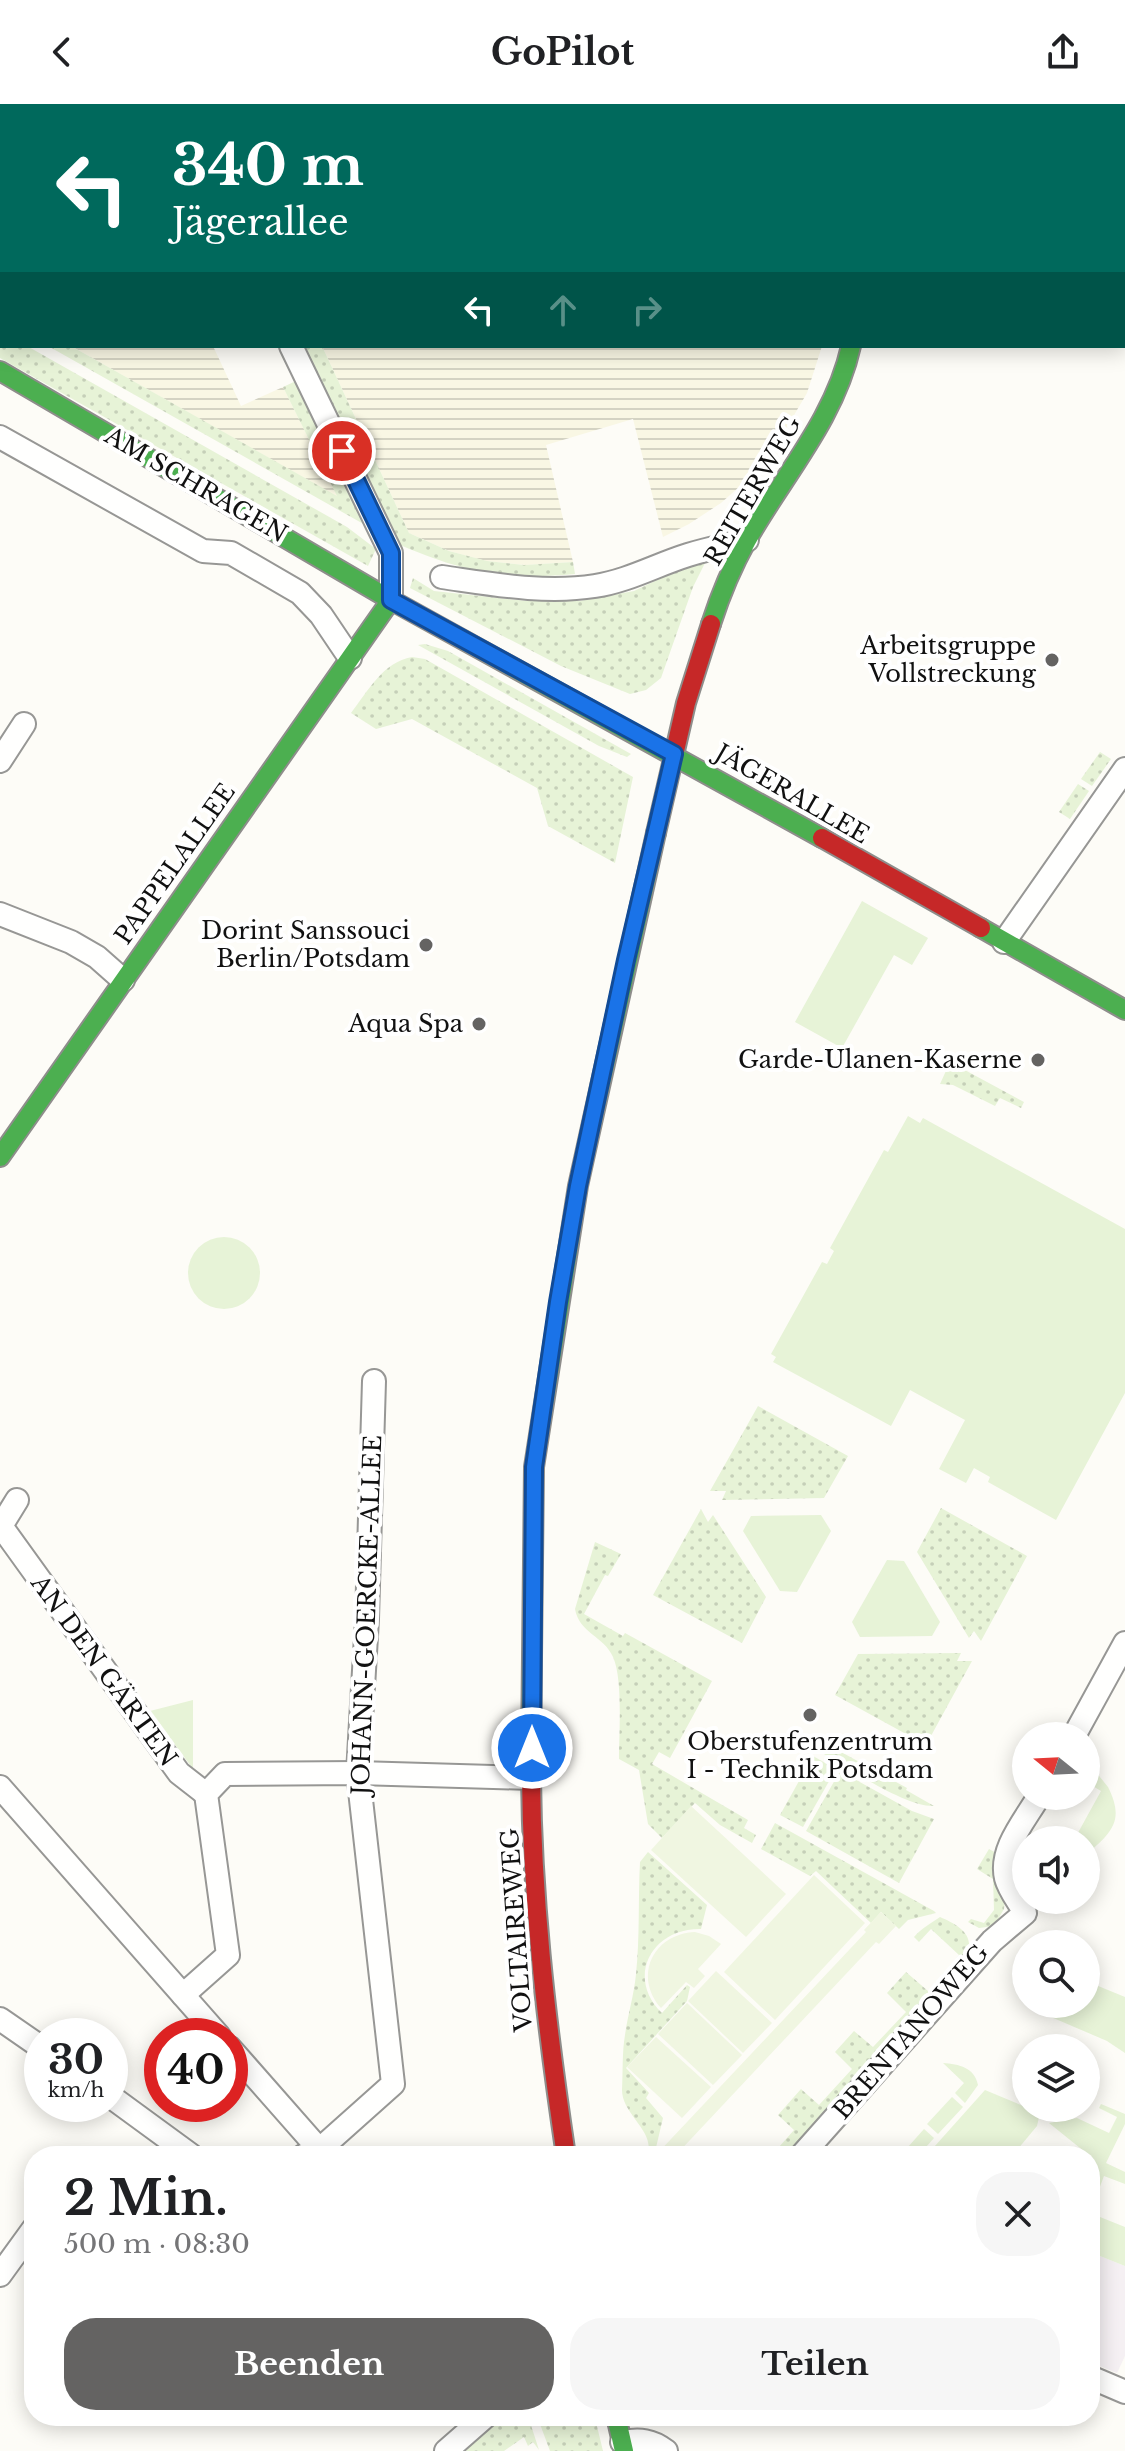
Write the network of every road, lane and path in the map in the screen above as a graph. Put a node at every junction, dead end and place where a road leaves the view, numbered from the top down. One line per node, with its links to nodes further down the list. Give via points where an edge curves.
1 (292, 348): 7 (street, via 391,553)
2 (851, 348): 5 (street, REITERWEG, via 802,457)
3 (0, 371): 7 (street, AM SCHRAGEN)
4 (0, 437): 8 (street, AM SCHRAGEN, via 203,551 231,553 269,573 321,615)
5 (747, 540): 6 (street, via 594,586 501,586); 10 (street, REITERWEG, via 715,611)
6 (442, 577)
7 (391, 600): 8 (street, PAPPELALLEE); 10 (street, JÄGERALLEE)
8 (350, 658): 15 (street, PAPPELALLEE)
9 (24, 724): 11 (street)
10 (674, 754): 14 (street, JÄGERALLEE); 23 (street, VOLTAIREWEG, via 578,1186 534,1467)
11 (0, 761)
12 (1125, 769): 14 (street)
13 (0, 914): 15 (street, via 71,942)
14 (1004, 942): 16 (street, JÄGERALLEE)
15 (123, 980): 17 (street, PAPPELALLEE)
16 (1125, 1010)
17 (0, 1157)
18 (374, 1381): 22 (street, JOHANN-GOERCKE-ALLEE)
19 (17, 1500): 24 (street, AN DEN GÄRTEN, via 1,1526 179,1773)
20 (1125, 1643): 21 (street)
21 (1082, 1722)
22 (358, 1773): 23 (street); 24 (street, via 225,1774); 35 (street, JOHANN-GOERCKE-ALLEE, via 393,2084)
23 (531, 1778): 36 (street, VOLTAIREWEG, via 535,1905)
24 (206, 1794): 27 (street, via 228,1955)
25 (3, 1797): 27 (street)
26 (1031, 1810): 37 (street, BRENTANOWEG, via 1008,1848 1006,1863 1006,1877 1025,1913 992,1941)
27 (183, 1995): 28 (street)
28 (203, 2018)
29 (0, 2019): 30 (street)
30 (24, 2036)
31 (248, 2070): 34 (street)
32 (128, 2109): 33 (street)
33 (178, 2146)
34 (310, 2146)
35 (325, 2146)
36 (565, 2146)
37 (810, 2146)
38 (24, 2242): 39 (street)
39 (0, 2275)
40 (1100, 2381): 41 (street)
41 (1125, 2392)
42 (475, 2426): 45 (street)
43 (618, 2426): 44 (street)
44 (623, 2447): 46 (street, via 638,2439)
45 (446, 2451)
46 (666, 2451)

